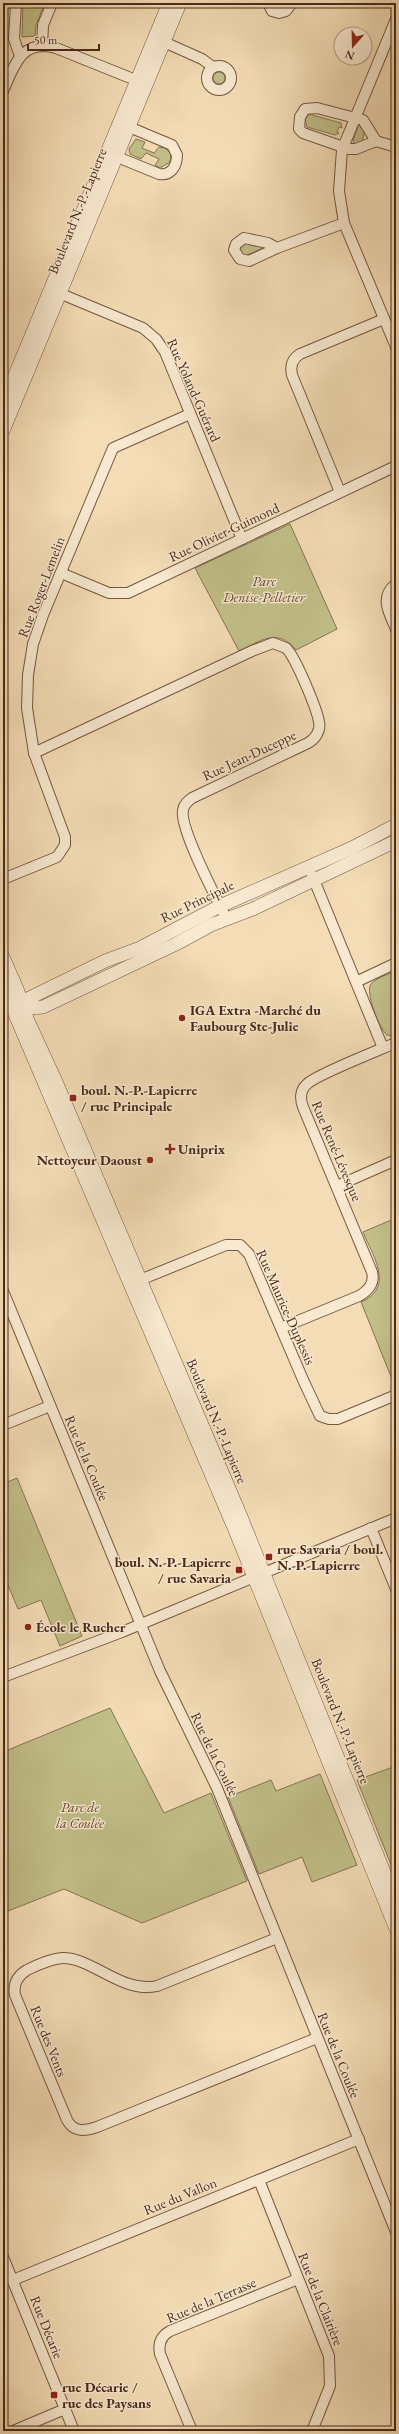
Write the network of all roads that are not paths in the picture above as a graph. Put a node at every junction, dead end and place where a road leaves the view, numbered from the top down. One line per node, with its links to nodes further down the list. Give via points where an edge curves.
1 (16, 3): 10 (street, via 14,39)
2 (52, 3): 9 (street, via 43,26)
3 (169, 3): 12 (street, Boulevard N.-P.-Lapierre)
4 (180, 3): 8 (street, Boulevard N.-P.-Lapierre)
5 (268, 3): 6 (street, via 272,11 279,13 286,11)
6 (292, 3)
7 (396, 19): 14 (street)
8 (164, 42): 11 (street, via 202,59); 12 (street, Boulevard N.-P.-Lapierre)
9 (42, 46): 10 (street, via 28,50); 12 (street, via 56,48)
10 (20, 56): 13 (street)
11 (213, 67)
12 (141, 83): 15 (street, Boulevard N.-P.-Lapierre); 19 (street, Boulevard N.-P.-Lapierre)
13 (3, 91)
14 (355, 118): 16 (street, via 364,122); 17 (street); 17 (street, via 314,108 306,108 301,115 298,126 303,133)
15 (129, 127): 19 (street, Boulevard N.-P.-Lapierre); 19 (street, via 172,145 177,151 176,164 168,173 159,174)
16 (376, 140): 17 (street, via 354,150); 18 (street)
17 (343, 147): 20 (street, via 338,183)
18 (396, 147)
19 (112, 155): 22 (street, Boulevard N.-P.-Lapierre)
20 (344, 223): 21 (street); 23 (street)
21 (277, 248)
22 (55, 291): 25 (street, Boulevard N.-P.-Lapierre); 26 (street, Rue Yoland-Guérard, via 143,328 153,335 165,352); 27 (street, Boulevard N.-P.-Lapierre)
23 (384, 319): 24 (street); 29 (street, via 300,354 295,357 292,366 292,375)
24 (396, 347)
25 (3, 404)
26 (190, 414): 30 (street, Rue Yoland-Guérard); 31 (street, Rue Roger-Lemelin, via 113,448)
27 (3, 431)
28 (396, 466): 29 (street, Rue Olivier-Guimond)
29 (340, 492): 30 (street, Rue Olivier-Guimond)
30 (242, 539): 31 (street, Rue Olivier-Guimond, via 121,594 108,594)
31 (61, 573): 34 (street, Rue Roger-Lemelin, via 35,637 28,675 27,708)
32 (396, 584): 33 (street, via 388,592 386,602)
33 (396, 629)
34 (34, 753): 38 (street, Rue Roger-Lemelin, via 63,828 65,846 57,857); 39 (street, Rue Jean-Duceppe, via 252,651 273,643 286,648 293,658 319,723 317,734 308,743 192,798 183,810 186,828)
35 (396, 825): 37 (street, Rue Principale)
36 (396, 841): 37 (street, Rue Principale)
37 (311, 874): 39 (street, Rue Principale); 40 (street, Rue Principale, via 253,909); 43 (street)
38 (3, 879)
39 (220, 906): 40 (street, Rue Jean-Duceppe); 45 (street, Rue Principale, via 140,948 105,961)
40 (226, 918): 45 (street, Rue Principale, via 43,1007)
41 (3, 956): 45 (street, Boulevard N.-P.-Lapierre)
42 (396, 963): 43 (street)
43 (356, 982): 47 (street)
44 (3, 986): 45 (street, Boulevard N.-P.-Lapierre)
45 (15, 1007): 50 (street, Boulevard N.-P.-Lapierre)
46 (396, 1043): 47 (street, Rue René-Lévesque)
47 (383, 1048): 49 (street, Rue René-Lévesque, via 312,1080 302,1090 303,1107)
48 (396, 1160): 49 (street)
49 (336, 1186): 52 (street, Rue René-Lévesque, via 372,1272 372,1283 359,1296)
50 (135, 1282): 52 (street, Rue Maurice-Duplessis, via 226,1245 240,1245 249,1254); 58 (street, Boulevard N.-P.-Lapierre)
51 (3, 1291): 54 (street, Rue de la Coulée)
52 (281, 1328): 53 (street, Rue Maurice-Duplessis, via 312,1401 322,1417 332,1420)
53 (396, 1395)
54 (50, 1406): 55 (street); 60 (street, Rue de la Coulée)
55 (3, 1425)
56 (396, 1518): 57 (street)
57 (372, 1528): 58 (street); 59 (street)
58 (259, 1575): 60 (street); 62 (street, Boulevard N.-P.-Lapierre); 63 (street, Boulevard N.-P.-Lapierre)
59 (396, 1589)
60 (140, 1624): 61 (street); 64 (street, Rue de la Coulée, via 170,1693 217,1788)
61 (3, 1677)
62 (396, 1902)
63 (396, 1929)
64 (277, 1938): 65 (street, Rue de la Coulée); 65 (street, Rue des Vents, via 157,1986 146,1988 132,1985 71,1960 57,1959 22,1974 16,1983 15,1995 66,2120 71,2127 81,2131 124,2117)
65 (317, 2038): 66 (street, Rue de la Coulée)
66 (359, 2139): 67 (street, Rue du Vallon); 68 (street, Rue de la Coulée)
67 (258, 2180): 70 (street, Rue de la Clairière); 71 (street, Rue du Vallon)
68 (396, 2232)
69 (3, 2256): 71 (street, Rue Décarie)
70 (298, 2279): 75 (street, Rue de la Terrasse, via 170,2331 163,2337 159,2345 160,2354); 76 (street, Rue de la Clairière, via 325,2345 331,2368 328,2394)
71 (13, 2280): 72 (street, Rue Décarie)
72 (65, 2409): 73 (street); 74 (street, Rue Décarie)
73 (13, 2431)
74 (74, 2431)
75 (192, 2431)
76 (312, 2431)

